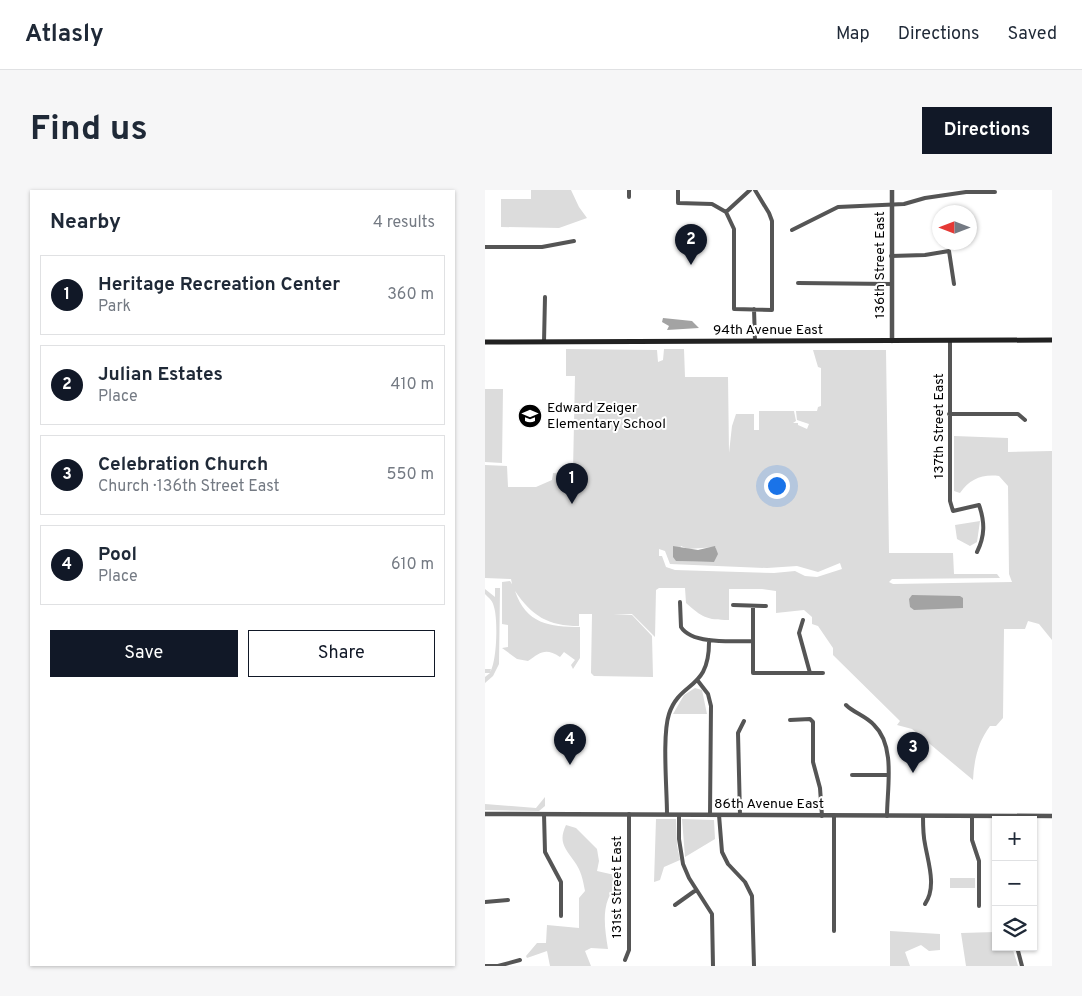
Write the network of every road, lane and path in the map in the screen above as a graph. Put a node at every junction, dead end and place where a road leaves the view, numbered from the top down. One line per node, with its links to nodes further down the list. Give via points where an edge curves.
1 (629, 190): 7 (street)
2 (678, 190): 9 (street, via 678,203 711,204)
3 (751, 190): 9 (street)
4 (755, 190): 18 (street, via 772,221 772,310)
5 (892, 190): 8 (street, 136th Street East)
6 (995, 192): 8 (street, via 966,192)
7 (629, 197)
8 (892, 204): 10 (street, via 838,207); 13 (street, 136th Street East)
9 (726, 212): 18 (street, via 734,229 734,309)
10 (792, 230)
11 (575, 242): 12 (street, via 542,247)
12 (485, 247)
13 (891, 256): 15 (street, 136th Street East); 16 (street, via 949,251)
14 (798, 283): 15 (street)
15 (891, 284): 19 (street, 136th Street East)
16 (954, 284)
17 (545, 297): 24 (street)
18 (755, 309): 22 (street)
19 (892, 340): 20 (main road, 94th Avenue East); 22 (main road, 94th Avenue East)
20 (949, 340): 21 (main road, 94th Avenue East); 25 (street, 137th Street East)
21 (1052, 340)
22 (755, 341): 24 (main road, 94th Avenue East)
23 (485, 342): 24 (main road, 94th Avenue East)
24 (544, 342)
25 (949, 414): 26 (street, via 1018,414); 27 (street, 137th Street East, via 950,501 953,511 979,505 984,526)
26 (1025, 420)
27 (977, 552)
28 (680, 602): 33 (street, via 683,631)
29 (733, 606): 30 (street)
30 (753, 606): 31 (street); 34 (street)
31 (765, 606)
32 (803, 620): 35 (street, via 799,633)
33 (709, 640): 34 (street); 37 (street, via 708,660)
34 (753, 641): 35 (street, via 753,673)
35 (810, 673): 36 (street)
36 (823, 673)
37 (698, 680): 46 (street, via 680,696 669,714); 48 (street, via 708,694 711,706)
38 (846, 705): 42 (street, via 868,719 881,733 887,749)
39 (790, 720): 51 (street, via 810,719 813,722 814,767 821,788)
40 (744, 721): 50 (street, via 738,733)
41 (852, 775): 42 (street)
42 (887, 775): 53 (street)
43 (485, 814): 44 (street, 86th Avenue East)
44 (544, 814): 45 (street, 86th Avenue East); 63 (street, via 544,848 559,878)
45 (629, 814): 46 (street, 86th Avenue East); 67 (street, 131st Street East, via 629,950)
46 (667, 814): 47 (street, 86th Avenue East)
47 (679, 815): 48 (street, 86th Avenue East); 57 (street, via 681,858)
48 (710, 815): 49 (street, 86th Avenue East)
49 (719, 815): 50 (street, 86th Avenue East); 70 (street, via 722,852 727,864 745,882 752,896)
50 (739, 815): 51 (street, 86th Avenue East)
51 (822, 816): 52 (street, 86th Avenue East)
52 (834, 816): 53 (street, 86th Avenue East); 64 (street)
53 (887, 816): 54 (street, 86th Avenue East)
54 (923, 816): 55 (street, 86th Avenue East); 60 (street, via 930,871 929,896)
55 (972, 816): 56 (street, 86th Avenue East); 62 (street, via 972,840 979,861)
56 (1052, 816)
57 (696, 890): 61 (street); 69 (street, via 712,914)
58 (508, 900): 59 (street)
59 (485, 902)
60 (925, 904)
61 (675, 905)
62 (979, 906)
63 (561, 916)
64 (834, 931)
65 (1018, 951): 71 (street)
66 (520, 960): 68 (street)
67 (625, 960)
68 (485, 966)
69 (713, 966)
70 (754, 966)
71 (1022, 966)

